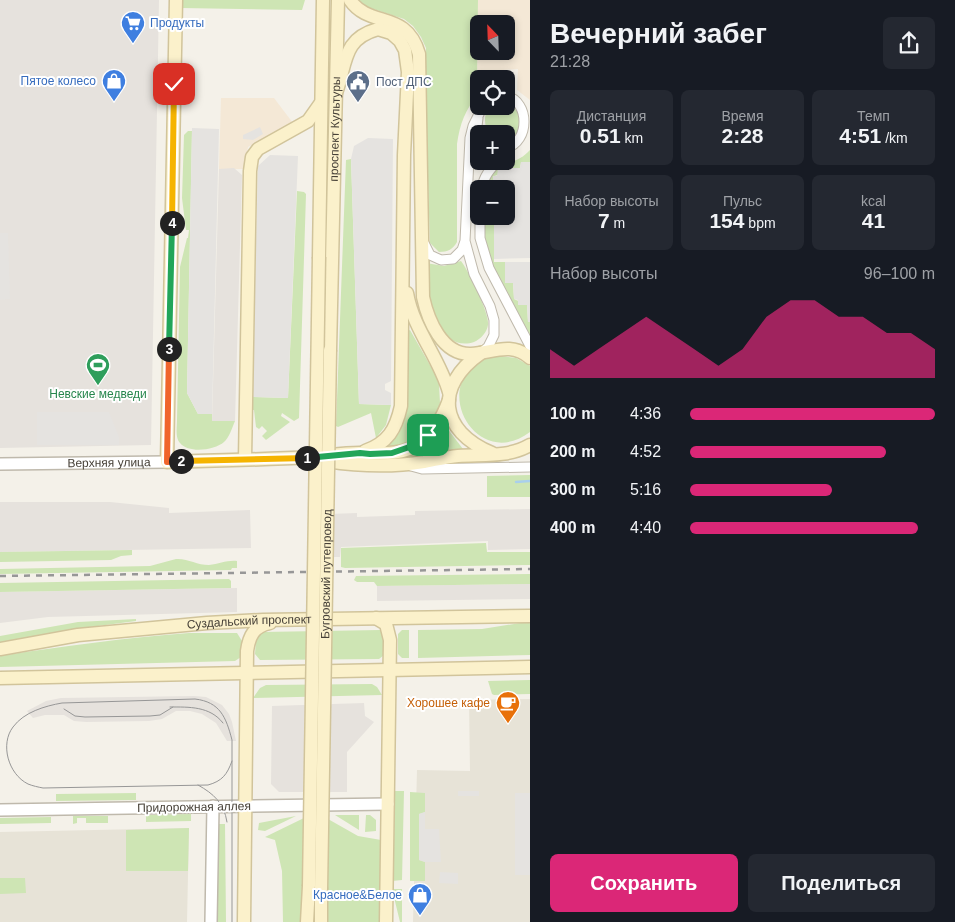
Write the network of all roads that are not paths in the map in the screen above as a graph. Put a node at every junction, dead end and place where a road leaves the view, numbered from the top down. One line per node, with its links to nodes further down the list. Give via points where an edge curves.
1 (176, 0): 26 (main road)
2 (322, 0): 7 (main road, проспект Культуры)
3 (338, 0): 5 (main road, проспект Культуры)
4 (350, 0): 11 (main road, via 367,14 398,25 416,42 420,68)
5 (336, 93): 13 (main road, проспект Культуры); 14 (main road, via 348,50 358,38 378,29 397,37 405,50 408,72)
6 (515, 99): 9 (street, via 523,105 529,129)
7 (320, 104): 13 (main road, проспект Культуры); 25 (main road, via 308,121 258,149 252,157)
8 (478, 115): 12 (street, via 470,138)
9 (515, 144)
10 (480, 225): 15 (street, via 480,238 489,268)
11 (423, 240): 12 (street, via 430,255 441,260 453,259); 16 (main road, via 423,297 435,330 457,351)
12 (465, 241): 16 (street, via 474,274 494,320 494,335)
13 (325, 257): 44 (main road, Бугровский путепровод, bridge); 45 (main road, Бугровский путепровод, bridge)
14 (403, 271): 18 (main road, via 414,317 441,369); 22 (main road, via 401,406 398,419 383,443)
15 (530, 346)
16 (482, 352): 17 (main road, via 513,350); 18 (main road, Верхняя улица, via 459,372)
17 (530, 358)
18 (449, 396): 22 (main road, Верхняя улица, via 437,425 418,444 392,453); 23 (main road, via 451,414 458,428 468,440)
19 (530, 445): 20 (main road)
20 (517, 452): 21 (street); 23 (main road, Верхняя улица)
21 (530, 452)
22 (360, 453): 24 (main road, Верхняя улица)
23 (494, 454): 28 (main road, Верхняя улица)
24 (308, 458): 25 (main road, Верхняя улица); 28 (main road, Верхняя улица, via 348,464)
25 (245, 459): 26 (main road, Верхняя улица)
26 (167, 462): 27 (street, Верхняя улица)
27 (0, 464)
28 (404, 464): 29 (street, via 422,469)
29 (530, 467)
30 (530, 616): 31 (main road, Суздальский проспект)
31 (376, 618): 32 (main road, Суздальский проспект); 35 (main road, via 388,628)
32 (282, 620): 33 (main road, Суздальский проспект, via 141,628); 36 (main road, via 256,628 248,644)
33 (0, 649)
34 (530, 667): 35 (main road)
35 (390, 669): 36 (main road); 38 (main road)
36 (247, 672): 37 (main road); 40 (main road)
37 (0, 678)
38 (388, 804): 40 (street, Придорожная аллея); 46 (main road)
39 (213, 806): 40 (street, Придорожная аллея); 41 (street, Придорожная аллея); 42 (street)
40 (246, 806): 43 (main road)
41 (0, 810)
42 (211, 922)
43 (244, 922)
44 (307, 922)
45 (321, 922)
46 (386, 922)

